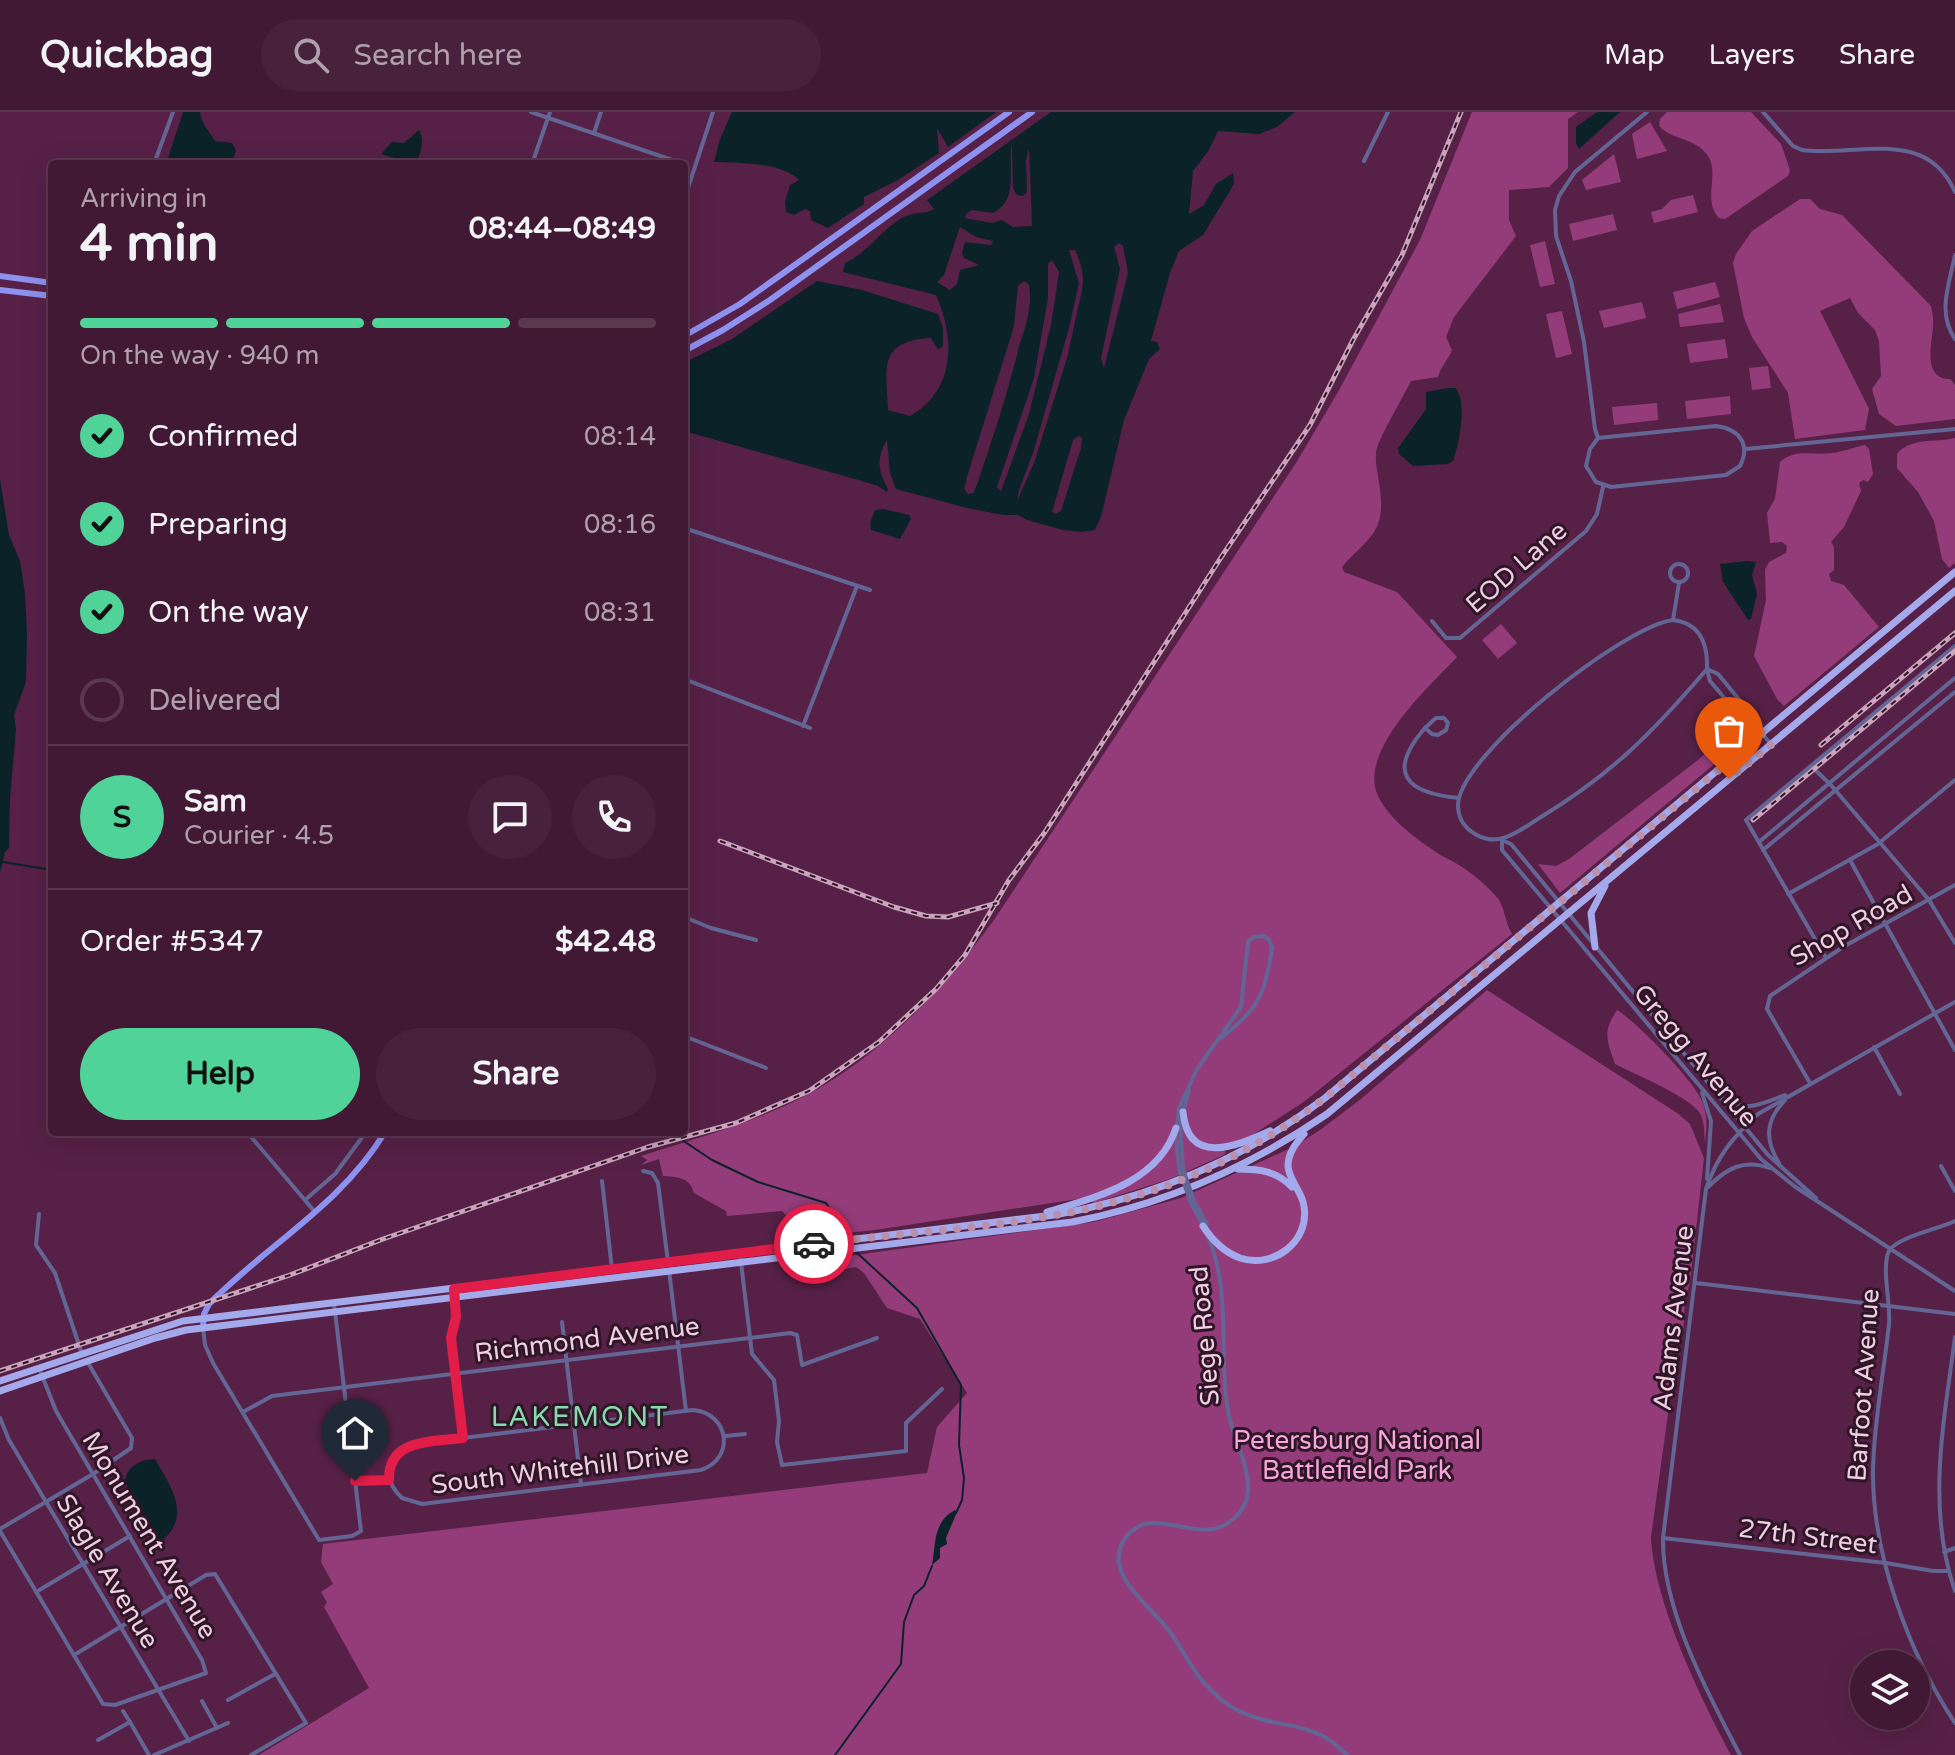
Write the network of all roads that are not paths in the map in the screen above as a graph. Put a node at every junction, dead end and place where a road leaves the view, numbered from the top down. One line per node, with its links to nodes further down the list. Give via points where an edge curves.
1 (173, 112): 12 (street)
2 (531, 112): 10 (street)
3 (601, 112): 11 (street)
4 (713, 112): 17 (street)
5 (1009, 112): 25 (main road, via 752,296)
6 (1032, 112): 27 (main road, via 770,300)
7 (1388, 112): 15 (street)
8 (1647, 112): 29 (street, via 1575,172 1555,210)
9 (1763, 112): 19 (street, via 1802,150 1906,150 1937,166)
10 (548, 115): 11 (street); 13 (street)
11 (594, 133): 14 (street)
12 (155, 160)
13 (533, 160)
14 (672, 160)
15 (1364, 161)
16 (688, 166): 17 (street)
17 (694, 169): 18 (street)
18 (688, 188)
19 (1955, 192)
20 (1955, 255): 26 (street, via 1944,313)
21 (0, 276): 22 (main road)
22 (48, 282)
23 (0, 290): 24 (main road)
24 (48, 296)
25 (688, 334)
26 (1955, 339)
27 (688, 349)
28 (1955, 429): 30 (street)
29 (1598, 438): 30 (street, via 1716,426 1732,430); 31 (street, via 1586,466)
30 (1745, 449): 31 (street, via 1740,466 1726,475)
31 (1603, 486): 39 (street, EOD Lane, via 1597,514 1586,531 1460,638 1446,638)
32 (688, 529): 35 (street)
33 (1955, 572): 48 (highway)
34 (1679, 583): 34 (street, via 1670,573 1676,564 1688,572); 38 (street)
35 (857, 586): 36 (street); 45 (street)
36 (870, 590)
37 (1955, 591): 49 (highway)
38 (1673, 620): 41 (street, via 1699,632); 54 (street, via 1611,649 1547,695 1502,739)
39 (1432, 621)
40 (1955, 646): 50 (street)
41 (1707, 669): 48 (street, via 1718,674); 48 (street, via 1710,681 1754,733); 55 (street, via 1614,767)
42 (1955, 678): 52 (street)
43 (688, 681): 45 (street)
44 (1955, 692): 53 (street)
45 (803, 726): 46 (street)
46 (810, 728)
47 (1425, 728): 47 (street, via 1438,717 1448,723 1438,735); 54 (street, via 1406,756 1406,778 1424,792)
48 (1762, 734): 49 (street); 64 (highway)
49 (1771, 745): 60 (highway)
50 (1811, 766): 52 (street); 56 (street, via 1746,820)
51 (1955, 780): 57 (street)
52 (1830, 784): 53 (street); 56 (street)
53 (1836, 792): 57 (street); 58 (street)
54 (1459, 798): 55 (street, via 1464,825 1483,838)
55 (1502, 840): 64 (street, Gregg Avenue); 65 (street, Gregg Avenue, via 1502,850)
56 (1759, 842): 58 (street)
57 (1878, 844): 59 (street); 63 (street)
58 (1763, 850): 62 (street)
59 (1850, 860): 62 (street); 68 (street)
60 (1611, 877): 66 (highway); 71 (highway, via 1591,913)
61 (1955, 885): 63 (street, Shop Road)
62 (1788, 894): 72 (street)
63 (1929, 900): 68 (street, Shop Road); 70 (street)
64 (1559, 903): 65 (highway); 66 (street, Gregg Avenue)
65 (1551, 910): 66 (street, Gregg Avenue); 91 (highway)
66 (1564, 916): 71 (street, Gregg Avenue); 74 (street, Gregg Avenue); 92 (highway)
67 (688, 919): 69 (street)
68 (1884, 925): 72 (street, Shop Road); 78 (street)
69 (756, 940)
70 (1955, 943)
71 (1595, 947): 73 (street, Gregg Avenue)
72 (1826, 958): 85 (street, Shop Road, via 1767,1000 1767,1009)
73 (1607, 962): 74 (street); 88 (street, Gregg Avenue)
74 (1601, 968): 86 (street, Gregg Avenue)
75 (1244, 1000): 77 (street); 77 (street, Siege Road, via 1248,942 1264,936 1272,947); 80 (street, Siege Road)
76 (1955, 1002): 78 (street, Adams Avenue)
77 (1257, 1003): 80 (street, Siege Road)
78 (1934, 1013): 81 (street, Adams Avenue); 82 (street)
79 (688, 1038): 83 (street)
80 (1221, 1038): 84 (street, Siege Road)
81 (1874, 1047): 85 (street, Adams Avenue); 89 (street)
82 (1955, 1050)
83 (766, 1068)
84 (1192, 1080): 90 (street, Siege Road); 94 (street, Siege Road)
85 (1810, 1083): 87 (street, Adams Avenue)
86 (1699, 1086): 95 (street, Gregg Avenue); 106 (street, via 1711,1121)
87 (1794, 1091): 88 (street, via 1750,1108); 93 (street, Adams Avenue); 103 (street, via 1769,1124 1769,1145)
88 (1716, 1093): 93 (street, Gregg Avenue)
89 (1900, 1094)
90 (1183, 1112): 91 (highway, via 1192,1138 1215,1149); 100 (street, Siege Road)
91 (1294, 1120): 112 (highway, via 1222,1162 1163,1187)
92 (1312, 1124): 101 (highway); 114 (highway, via 1289,1159 1289,1173 1305,1212 1290,1248 1267,1260 1242,1258 1219,1246)
93 (1744, 1127): 95 (street, Adams Avenue); 103 (street, Gregg Avenue)
94 (1176, 1128): 100 (street, Siege Road); 112 (highway, via 1162,1155 1134,1179 1095,1198)
95 (1738, 1133): 102 (street, Gregg Avenue); 106 (street, Adams Avenue, via 1717,1158)
96 (250, 1136): 108 (street)
97 (363, 1136): 108 (street, via 335,1174)
98 (382, 1136): 110 (main road, via 352,1177)
99 (1941, 1166): 107 (street)
100 (1181, 1169): 114 (street, Siege Road, bridge)
101 (1236, 1169): 114 (highway, via 1269,1171 1291,1185 1301,1211 1297,1232 1279,1252 1253,1257 1225,1246); 118 (highway, via 1104,1216)
102 (1772, 1169): 106 (street, via 1741,1164); 109 (street, Gregg Avenue)
103 (1782, 1169): 109 (street, Gregg Avenue)
104 (643, 1171): 117 (street, via 652,1173 658,1183)
105 (602, 1181): 119 (street)
106 (1706, 1189): 122 (street, Adams Avenue)
107 (1955, 1191)
108 (305, 1200): 110 (street)
109 (1829, 1208): 115 (street, Gregg Avenue)
110 (315, 1212): 130 (main road, via 214,1299)
111 (39, 1214): 137 (street, via 36,1245 55,1273)
112 (1027, 1219): 116 (highway)
113 (1955, 1221): 115 (street)
114 (1205, 1225): 185 (street, Siege Road, via 1221,1278 1227,1402 1248,1482 1247,1498 1236,1517 1220,1528 1155,1523 1135,1528 1120,1547 1119,1565 1223,1701 1244,1713 1318,1733)
115 (1891, 1248): 124 (street, Gregg Avenue); 127 (street, Barfoot Avenue)
116 (740, 1254): 117 (highway); 118 (street)
117 (668, 1263): 119 (highway); 120 (street)
118 (741, 1263): 120 (highway); 133 (street)
119 (612, 1269): 121 (street); 123 (highway)
120 (669, 1272): 121 (highway); 136 (street)
121 (613, 1279): 125 (highway)
122 (1696, 1283): 127 (street); 161 (street, Adams Avenue)
123 (454, 1289): 125 (street); 126 (highway)
124 (1955, 1291)
125 (455, 1299): 128 (highway); 141 (street)
126 (334, 1303): 128 (street); 130 (highway)
127 (1889, 1306): 129 (street); 164 (street, Barfoot Avenue, via 1873,1468)
128 (335, 1313): 132 (highway); 144 (street)
129 (1955, 1314)
130 (204, 1318): 132 (main road); 137 (highway)
131 (562, 1322): 138 (street)
132 (203, 1328): 139 (highway); 148 (street, via 207,1352)
133 (749, 1337): 135 (street, Richmond Avenue, via 795,1333 802,1365); 136 (street, Richmond Avenue); 145 (street, via 755,1359 774,1380 777,1442 784,1466 906,1451 906,1423)
134 (1955, 1337): 163 (street, via 1938,1483)
135 (877, 1338)
136 (678, 1346): 138 (street, Richmond Avenue); 147 (street)
137 (81, 1353): 139 (street); 140 (highway)
138 (566, 1359): 141 (street, Richmond Avenue); 150 (street)
139 (87, 1361): 142 (highway); 154 (street, via 132,1438 131,1448)
140 (39, 1368): 142 (street, Monument Avenue); 143 (highway)
141 (455, 1373): 144 (street, Richmond Avenue); 153 (street)
142 (42, 1377): 146 (highway); 154 (street, Monument Avenue)
143 (0, 1381)
144 (344, 1386): 148 (street, Richmond Avenue, via 272,1396); 156 (street)
145 (942, 1389)
146 (0, 1391)
147 (686, 1411): 150 (street); 152 (street, via 710,1415)
148 (243, 1412): 156 (street, via 319,1540 361,1533)
149 (0, 1418): 158 (street, Slagle Avenue)
150 (574, 1425): 153 (street); 157 (street)
151 (745, 1434): 152 (street)
152 (725, 1436): 157 (street, South Whitehill Drive, via 723,1453 707,1468)
153 (463, 1438): 155 (street, via 404,1448 392,1460)
154 (93, 1474): 158 (street); 160 (street, Monument Avenue)
155 (389, 1480): 156 (street); 157 (street, South Whitehill Drive, via 402,1498 417,1504)
156 (355, 1481)
157 (581, 1485)
158 (46, 1502): 159 (street); 165 (street, Slagle Avenue)
159 (0, 1530): 168 (street)
160 (130, 1536): 165 (street); 169 (street, Monument Avenue)
161 (1663, 1538): 164 (street, 27th Street); 186 (street, Adams Avenue, via 1667,1587)
162 (1955, 1548): 163 (street)
163 (1944, 1552): 166 (street)
164 (1886, 1563): 166 (street, 27th Street); 179 (street, Barfoot Avenue, via 1913,1645)
165 (83, 1564): 168 (street); 170 (street, Slagle Avenue)
166 (1949, 1571): 167 (street)
167 (1955, 1591)
168 (36, 1592): 171 (street)
169 (167, 1599): 170 (street); 172 (street, via 213,1573); 173 (street, Monument Avenue, via 207,1671)
170 (120, 1627): 171 (street); 173 (street, Slagle Avenue)
171 (74, 1655): 173 (street, via 105,1706)
172 (276, 1673): 174 (street); 184 (street, via 306,1723)
173 (158, 1690): 182 (street, Slagle Avenue)
174 (228, 1700)
175 (202, 1701): 180 (street)
176 (123, 1711): 177 (street)
177 (130, 1722): 181 (street); 183 (street)
178 (228, 1723): 180 (street)
179 (1955, 1723)
180 (217, 1728): 182 (street)
181 (98, 1740)
182 (189, 1741): 183 (street)
183 (152, 1755)
184 (251, 1755)
185 (1347, 1755)
186 (1740, 1755)

